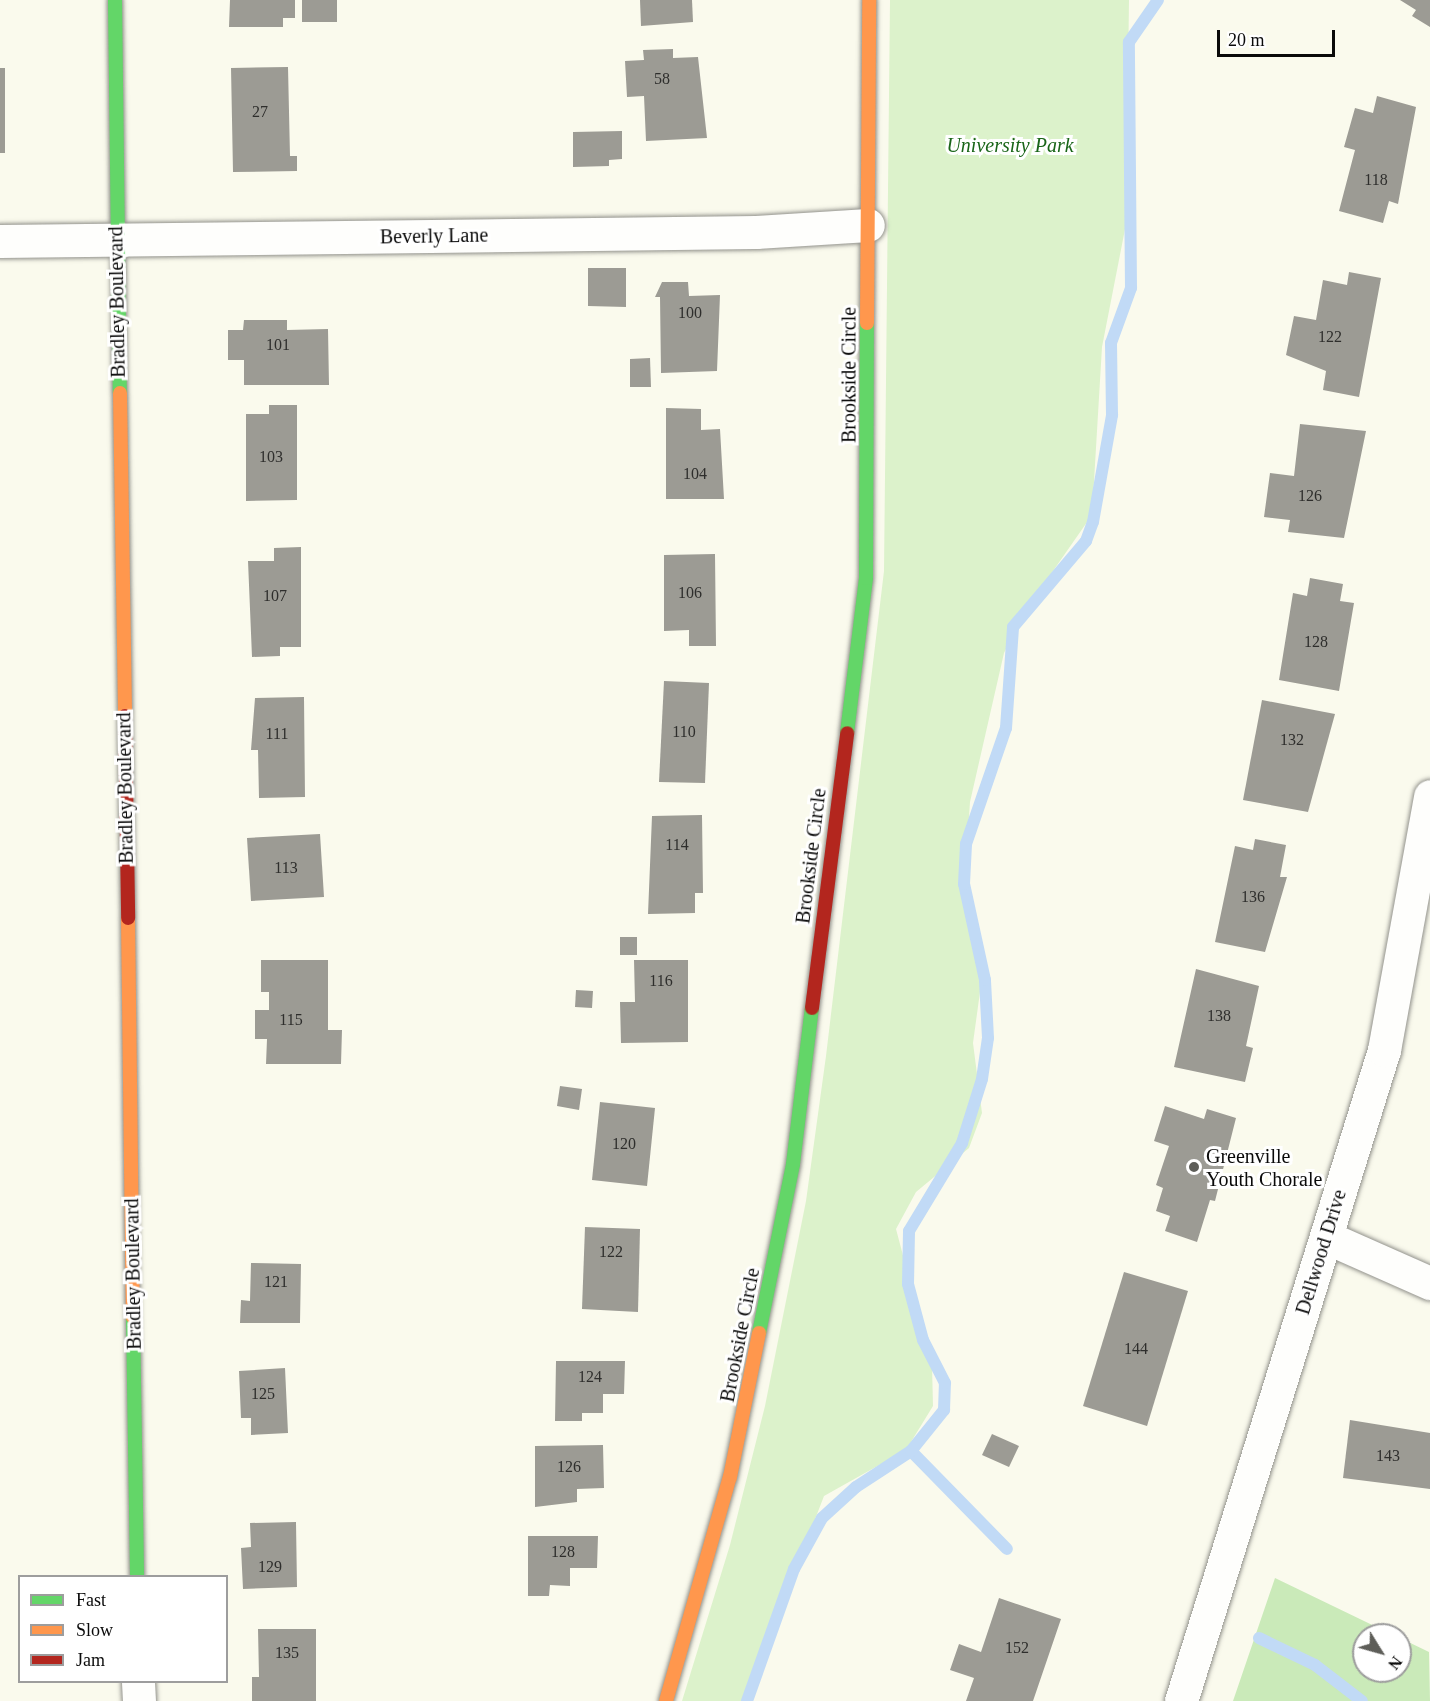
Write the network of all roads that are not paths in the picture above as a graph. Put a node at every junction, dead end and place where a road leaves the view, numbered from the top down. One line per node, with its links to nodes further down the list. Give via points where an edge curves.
1 (115, 0): 5 (street, Bradley Boulevard)
2 (869, 0): 3 (street, Brookside Circle)
3 (868, 225): 5 (street, Beverly Lane, via 745,232); 12 (street, Brookside Circle, via 866,578 793,1164 730,1477)
4 (0, 241): 5 (street, Beverly Lane)
5 (116, 241): 9 (street, Bradley Boulevard)
6 (1430, 796): 7 (street, Dellwood Drive, via 1384,1050)
7 (1326, 1237): 8 (street); 13 (street, Dellwood Drive)
8 (1430, 1283)
9 (137, 1575)
10 (138, 1683): 11 (street)
11 (139, 1701)
12 (666, 1701)
13 (1181, 1701)

